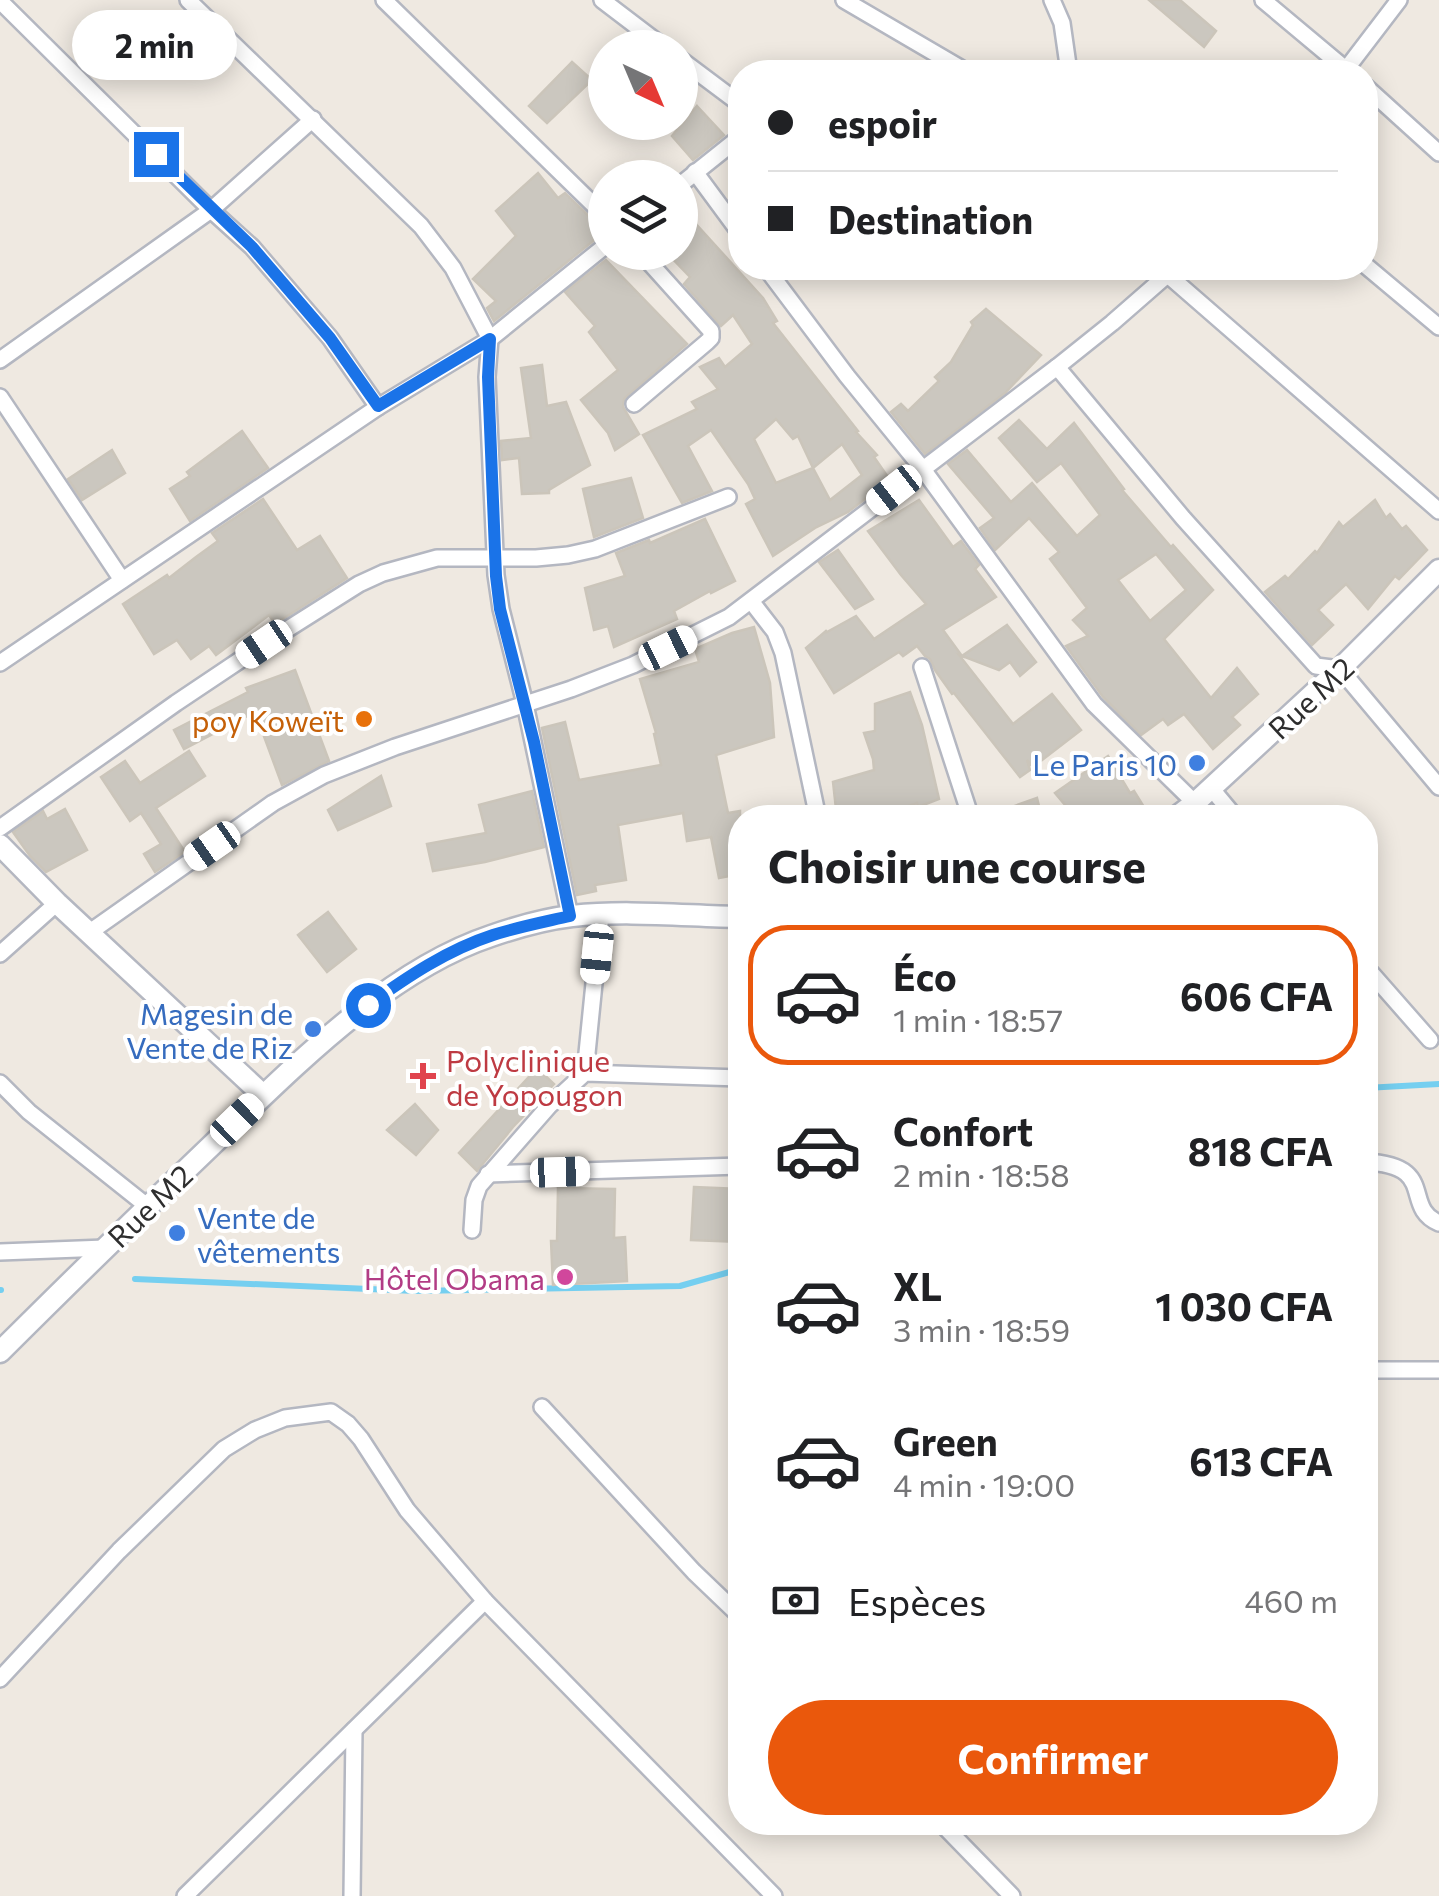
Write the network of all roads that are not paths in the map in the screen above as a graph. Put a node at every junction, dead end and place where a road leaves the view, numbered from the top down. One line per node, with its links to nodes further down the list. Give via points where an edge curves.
1 (188, 0): 17 (street)
2 (384, 0): 22 (street)
3 (602, 0): 9 (street)
4 (844, 0): 10 (street)
5 (1052, 0): 11 (street)
6 (1263, 0): 12 (street)
7 (1399, 0): 13 (street)
8 (0, 1): 23 (street)
9 (641, 30)
10 (946, 60)
11 (1067, 60)
12 (1333, 60)
13 (1356, 60)
14 (698, 72): 15 (street)
15 (728, 95)
16 (1378, 98): 19 (street)
17 (312, 119): 23 (street); 32 (street, via 437,244)
18 (728, 146): 20 (street)
19 (1439, 152)
20 (698, 170)
21 (698, 176): 24 (street)
22 (588, 199)
23 (211, 210): 33 (street); 37 (street, via 300,302)
24 (728, 217)
25 (588, 260): 32 (street)
26 (657, 270): 36 (street, via 708,325 711,338)
27 (1378, 276): 31 (street)
28 (775, 280): 38 (street)
29 (1160, 280): 34 (street)
30 (1181, 280): 40 (street)
31 (1439, 327)
32 (490, 339): 37 (street); 41 (street)
33 (0, 360)
34 (1057, 368): 38 (street); 47 (street, via 1316,666)
35 (0, 396): 43 (street)
36 (634, 404)
37 (378, 406): 43 (street)
38 (922, 468): 44 (street); 50 (street, via 1094,704)
39 (728, 497): 41 (street, via 595,549)
40 (1439, 511)
41 (495, 558): 48 (street, via 500,609); 55 (street, via 437,558 360,584)
42 (1439, 570): 47 (street, Rue M2)
43 (122, 580): 45 (street)
44 (751, 601): 48 (street, via 633,665); 51 (street, via 783,653)
45 (0, 664)
46 (922, 667): 52 (street)
47 (1340, 670): 49 (street); 50 (street, Rue M2)
48 (525, 704): 59 (street); 61 (street, via 324,775)
49 (1439, 787)
50 (1203, 796): 53 (street, Rue M2); 54 (street)
51 (815, 805)
52 (967, 805)
53 (1192, 805)
54 (1216, 805)
55 (0, 828)
56 (0, 845): 57 (street)
57 (57, 903): 61 (street); 62 (street)
58 (601, 914): 59 (street, Rue M2); 60 (street, Rue M2); 65 (street)
59 (570, 916): 68 (street, Rue M2, via 490,936 410,975)
60 (728, 917)
61 (90, 932): 68 (street)
62 (0, 954)
63 (1378, 981): 64 (street)
64 (1430, 1040)
65 (584, 1073): 66 (street); 71 (street)
66 (728, 1078)
67 (0, 1083): 72 (street)
68 (263, 1096): 72 (street, Rue M2)
69 (1378, 1163): 73 (street, via 1414,1176 1423,1211)
70 (728, 1166): 71 (street)
71 (488, 1174): 74 (street, via 478,1186)
72 (148, 1206): 75 (street, Rue M2)
73 (1439, 1223)
74 (472, 1230)
75 (105, 1248): 76 (street); 77 (street, Rue M2)
76 (0, 1252)
77 (0, 1352)
78 (1378, 1370): 79 (street)
79 (1439, 1370)
80 (542, 1407): 82 (street)
81 (485, 1601): 83 (street, via 407,1510 348,1424 330,1412 285,1418 224,1449); 84 (street); 90 (street)
82 (728, 1605)
83 (0, 1679)
84 (354, 1730): 86 (street); 89 (street)
85 (953, 1835): 91 (street)
86 (204, 1878): 87 (street); 88 (street)
87 (185, 1896)
88 (204, 1896)
89 (352, 1896)
90 (774, 1896)
91 (1012, 1896)

